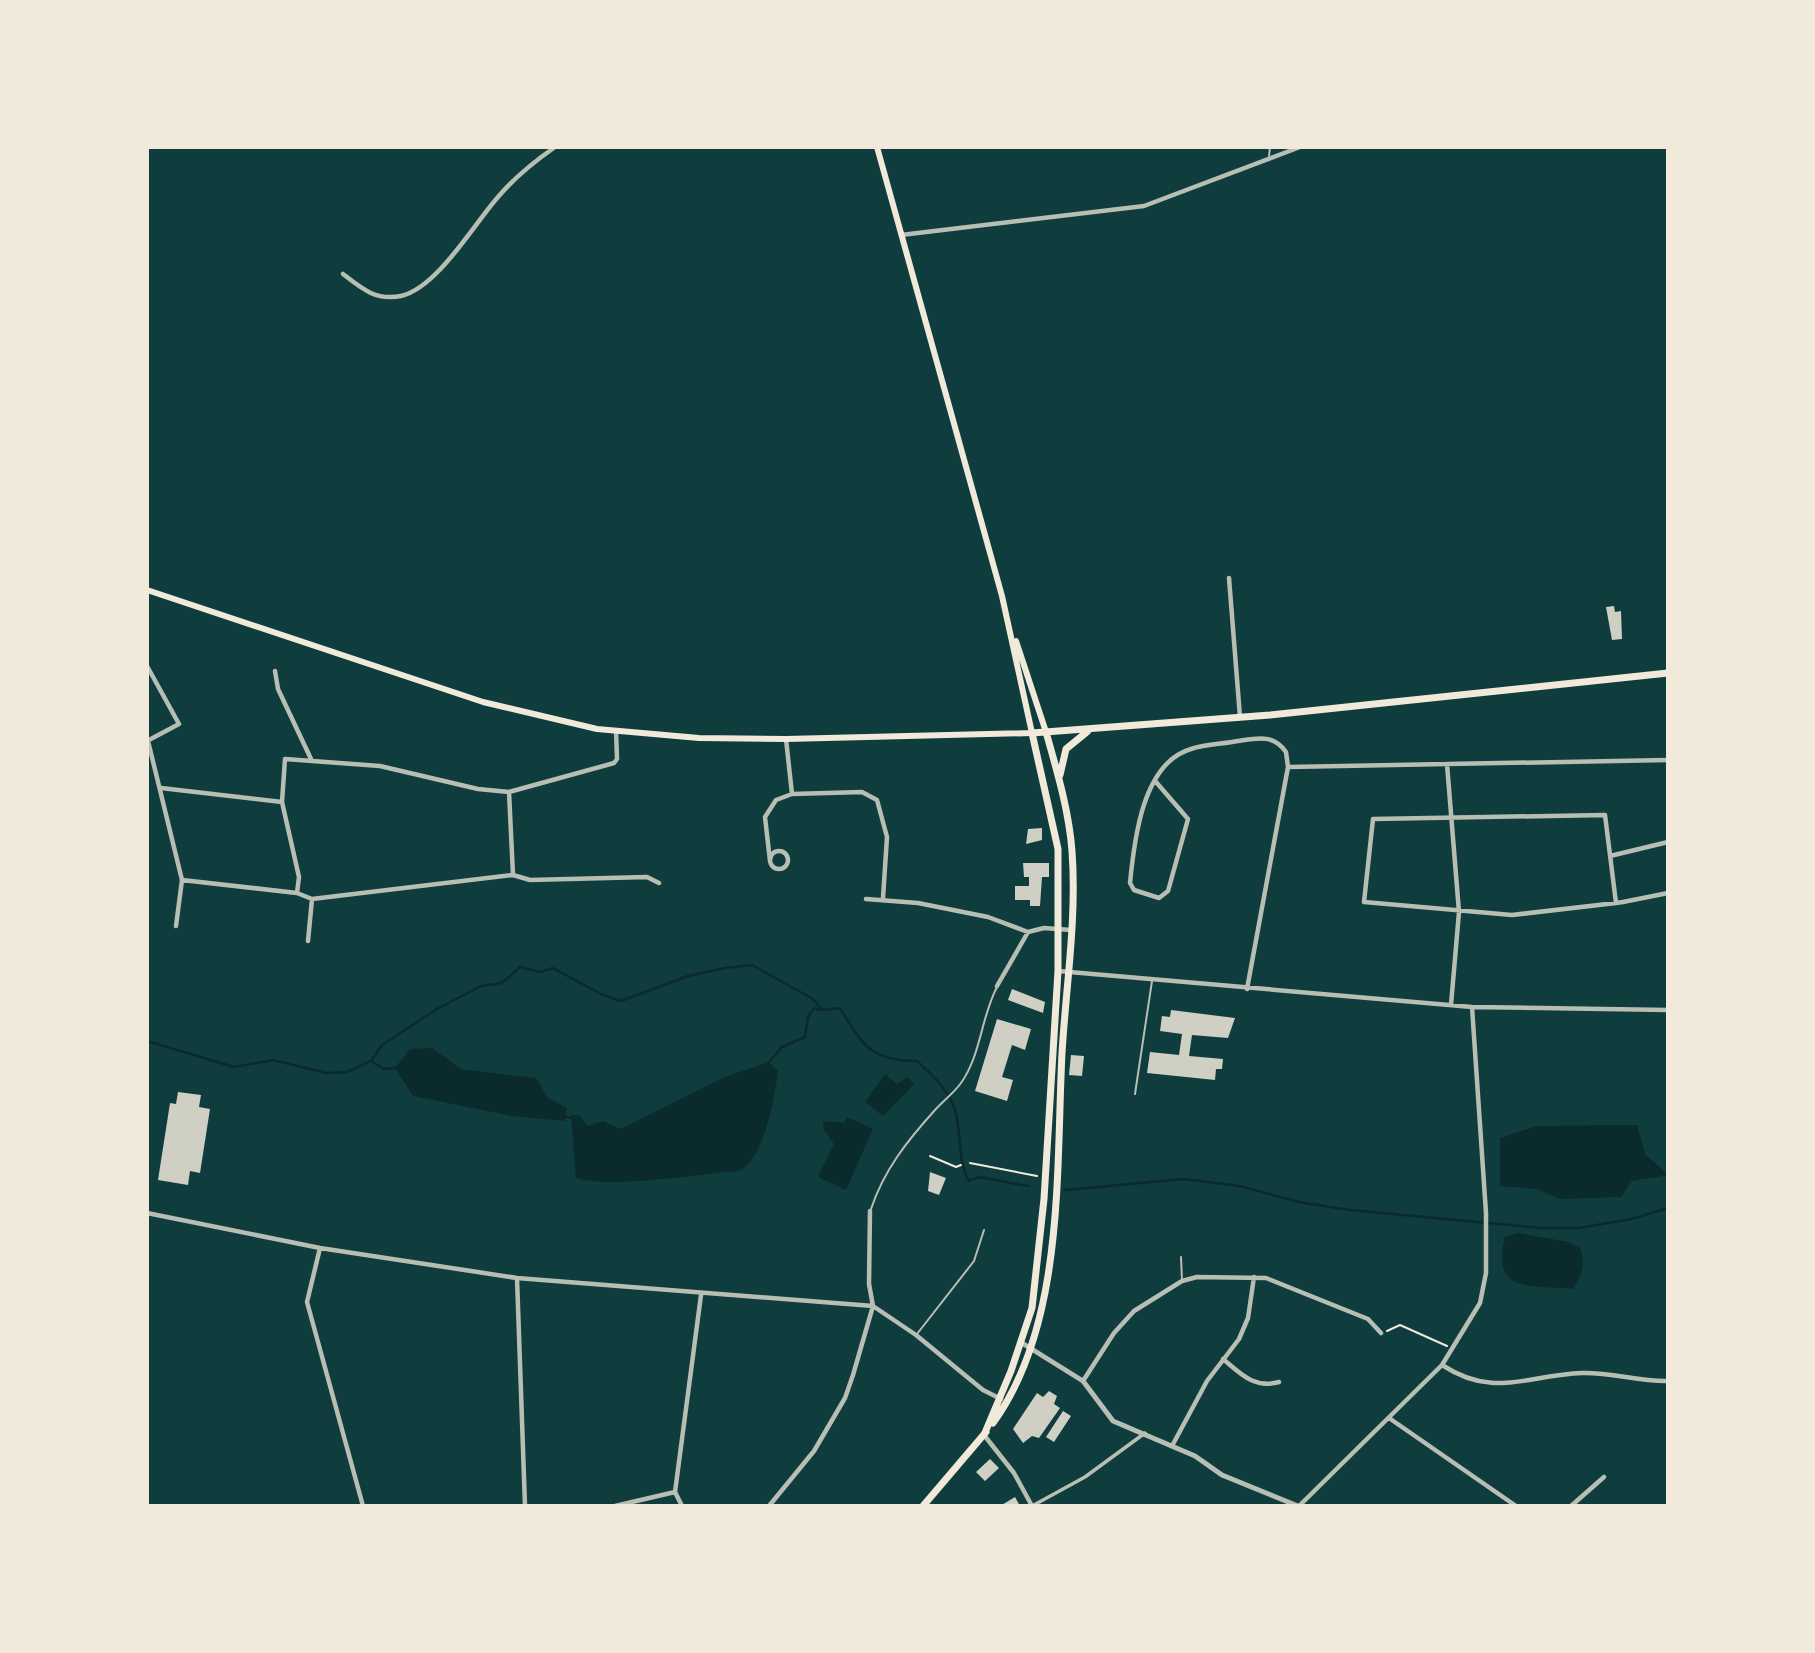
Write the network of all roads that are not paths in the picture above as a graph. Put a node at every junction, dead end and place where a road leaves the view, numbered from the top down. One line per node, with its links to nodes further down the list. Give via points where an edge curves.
1 (555, 147): 7 (street, via 499,195 432,277 411,292 387,297 368,294)
2 (877, 147): 6 (main road)
3 (1270, 147): 5 (lane)
4 (1300, 147): 5 (street)
5 (1269, 157): 6 (street, via 1144,206)
6 (901, 235): 10 (main road)
7 (344, 274)
8 (1229, 578): 14 (street)
9 (147, 590): 15 (main road, via 483,702)
10 (1008, 620): 17 (main road); 18 (main road)
11 (147, 666): 20 (street, via 179,724)
12 (275, 671): 21 (street, via 278,689)
13 (1668, 673): 14 (main road)
14 (1240, 718): 16 (main road)
15 (616, 730): 19 (main road, via 699,738); 28 (street, via 614,763)
16 (1088, 731): 17 (main road); 25 (main road, via 1066,749)
17 (1046, 732): 18 (main road); 25 (main road)
18 (1032, 733): 19 (main road); 46 (main road, via 1058,849)
19 (786, 739): 29 (street)
20 (147, 741): 27 (street)
21 (311, 759): 28 (street, via 380,766); 30 (street, via 285,760)
22 (1668, 760): 23 (street)
23 (1447, 764): 24 (street); 31 (street)
24 (1289, 767): 26 (street, via 1281,744 1258,738 1189,749 1176,757); 54 (street)
25 (1059, 779): 47 (main road, via 1072,848)
26 (1156, 782): 26 (street, via 1188,819 1168,891 1159,898 1134,890 1130,883 1136,824)
27 (162, 788): 30 (street); 36 (street)
28 (509, 792): 35 (street)
29 (792, 794): 34 (street, via 776,800 765,817); 40 (street, via 862,792 877,800 887,837)
30 (282, 802): 38 (street, via 299,877)
31 (1452, 819): 33 (street, via 1605,815); 44 (street); 44 (street, via 1373,819 1364,902)
32 (1668, 842): 33 (street)
33 (1610, 856): 43 (street)
34 (770, 861): 34 (street, via 780,870 788,858 779,851)
35 (513, 875): 37 (street, via 530,880 647,877); 41 (street)
36 (183, 880): 38 (street); 45 (street)
37 (659, 883)
38 (297, 892): 41 (street)
39 (1668, 893): 43 (street)
40 (883, 898): 42 (street); 48 (street, via 988,917)
41 (312, 899): 49 (street)
42 (866, 899)
43 (1616, 903): 44 (street, via 1512,915)
44 (1459, 912): 55 (street)
45 (176, 926)
46 (1059, 929): 47 (street); 48 (street); 50 (main road)
47 (1070, 930): 51 (main road)
48 (1028, 932): 53 (street)
49 (308, 941)
50 (1058, 971): 51 (street); 71 (main road, via 1039,1261)
51 (1068, 971): 52 (street); 72 (main road, via 1052,1233)
52 (1152, 980): 54 (street); 58 (lane)
53 (997, 986): 59 (lane, via 987,1006 976,1054 955,1090 885,1172)
54 (1247, 989): 55 (street)
55 (1451, 1005): 56 (street)
56 (1472, 1007): 57 (street); 74 (street, via 1486,1273 1480,1303)
57 (1668, 1010)
58 (1135, 1094)
59 (870, 1210): 68 (street)
60 (147, 1213): 62 (street)
61 (984, 1230): 70 (lane, via 974,1261)
62 (320, 1248): 64 (street); 86 (street, via 307,1302)
63 (1181, 1257): 66 (lane)
64 (517, 1278): 67 (street); 87 (street)
65 (1254, 1278): 66 (street); 69 (street, via 1266,1278 1368,1318); 73 (street, via 1248,1318)
66 (1182, 1281): 75 (street, via 1134,1311)
67 (701, 1294): 68 (street); 85 (street)
68 (873, 1306): 70 (street); 90 (street, via 845,1398 814,1451)
69 (1381, 1333)
70 (916, 1335): 78 (street)
71 (1021, 1343): 72 (street); 78 (main road)
72 (1031, 1347): 75 (street); 79 (main road)
73 (1223, 1359): 77 (street, via 1249,1381 1265,1386); 83 (street)
74 (1442, 1364): 76 (street, via 1483,1384 1581,1373); 80 (street)
75 (1083, 1381): 81 (street, via 1113,1420)
76 (1668, 1381)
77 (1279, 1382)
78 (1000, 1399): 79 (street); 82 (main road)
79 (1008, 1402): 82 (main road)
80 (1389, 1418): 93 (street); 94 (street)
81 (1145, 1433): 83 (street); 92 (street, via 1085,1477)
82 (984, 1435): 91 (main road); 92 (street, via 1014,1473)
83 (1172, 1446): 93 (street, via 1222,1475)
84 (1604, 1477): 95 (street)
85 (675, 1492): 88 (street); 89 (street)
86 (363, 1506)
87 (525, 1506)
88 (615, 1506)
89 (682, 1506)
90 (769, 1506)
91 (923, 1506)
92 (1032, 1506)
93 (1299, 1506)
94 (1516, 1506)
95 (1572, 1506)

